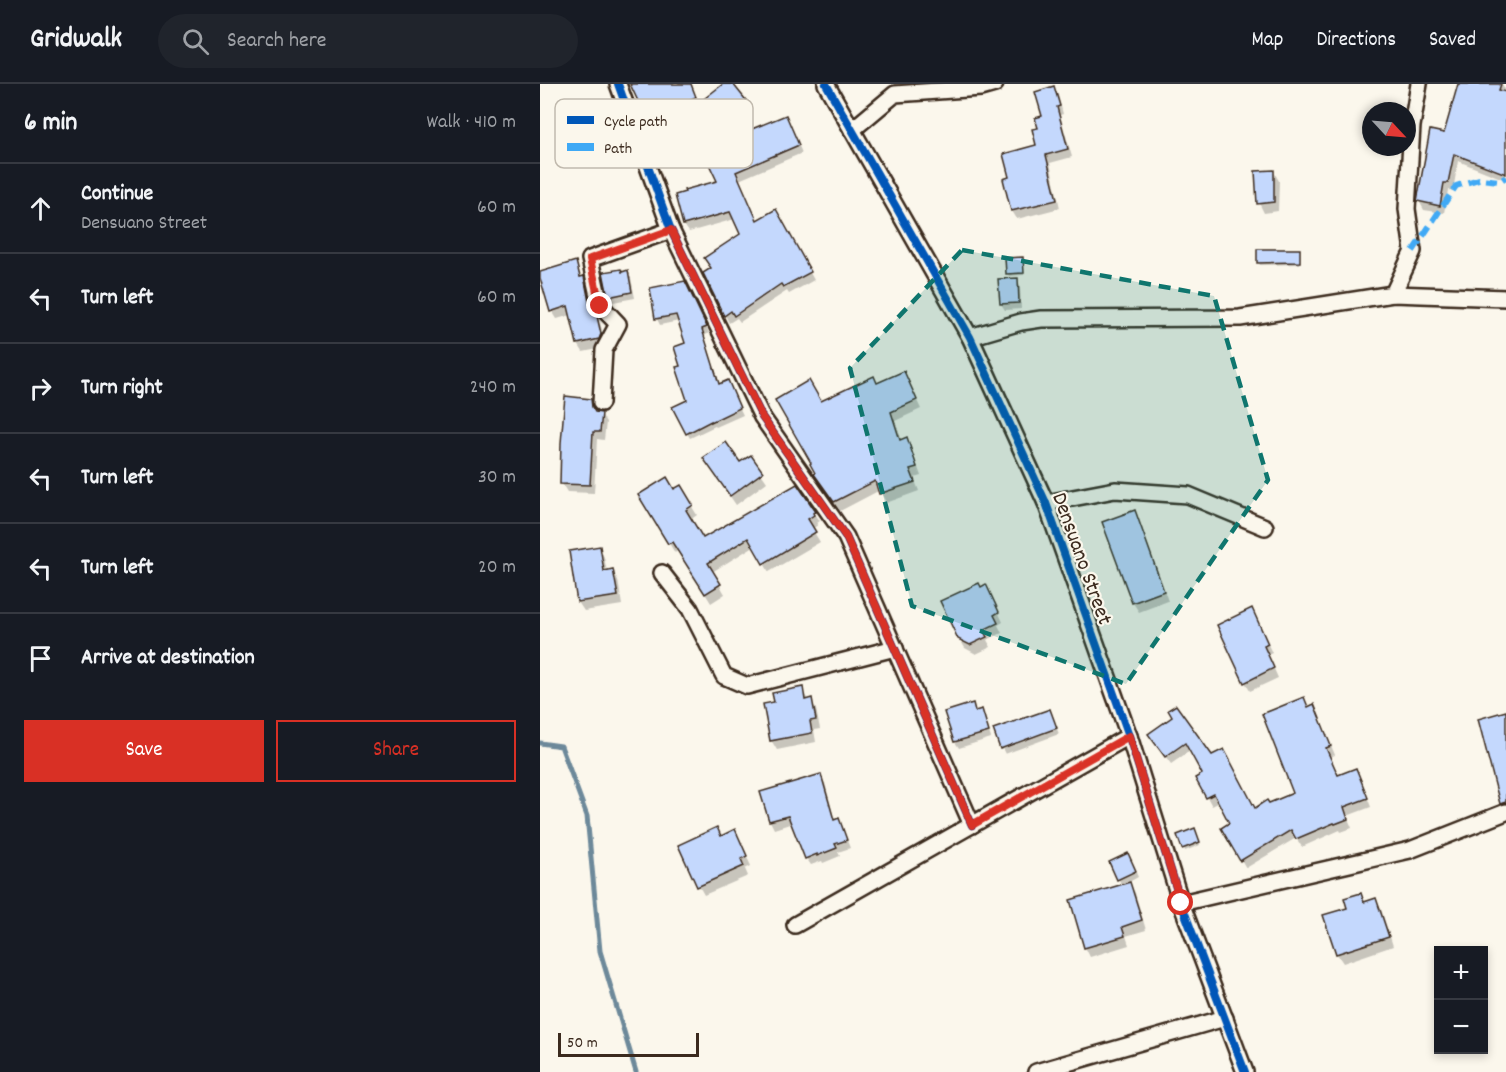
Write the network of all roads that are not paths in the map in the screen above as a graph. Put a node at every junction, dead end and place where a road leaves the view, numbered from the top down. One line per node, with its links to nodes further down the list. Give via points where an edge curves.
1 (618, 84): 5 (street)
2 (826, 84): 6 (street, Densuano Street)
3 (994, 84): 6 (street, via 895,93)
4 (1419, 84): 9 (street, via 1407,209 1413,251)
5 (623, 99)
6 (852, 130): 11 (street, Densuano Street)
7 (648, 168): 8 (street)
8 (671, 230): 12 (street, via 590,259 600,306 618,324 604,350); 16 (street, via 762,417 846,537)
9 (1393, 294): 10 (street); 11 (street, via 1240,318 1041,319)
10 (1506, 298)
11 (970, 337): 13 (street, Densuano Street)
12 (601, 403)
13 (1046, 503): 14 (street, via 1115,490 1188,495); 17 (street, Densuano Street)
14 (1265, 527)
15 (662, 573): 16 (street, via 690,609 724,676 747,686)
16 (895, 648): 19 (street)
17 (1129, 736): 19 (street); 20 (street, Densuano Street)
18 (1506, 812): 20 (street, via 1410,850)
19 (972, 825): 21 (street)
20 (1181, 903): 22 (street, Densuano Street)
21 (795, 925)
22 (1225, 1018): 23 (street); 24 (street, Densuano Street)
23 (1036, 1072)
24 (1245, 1072)

